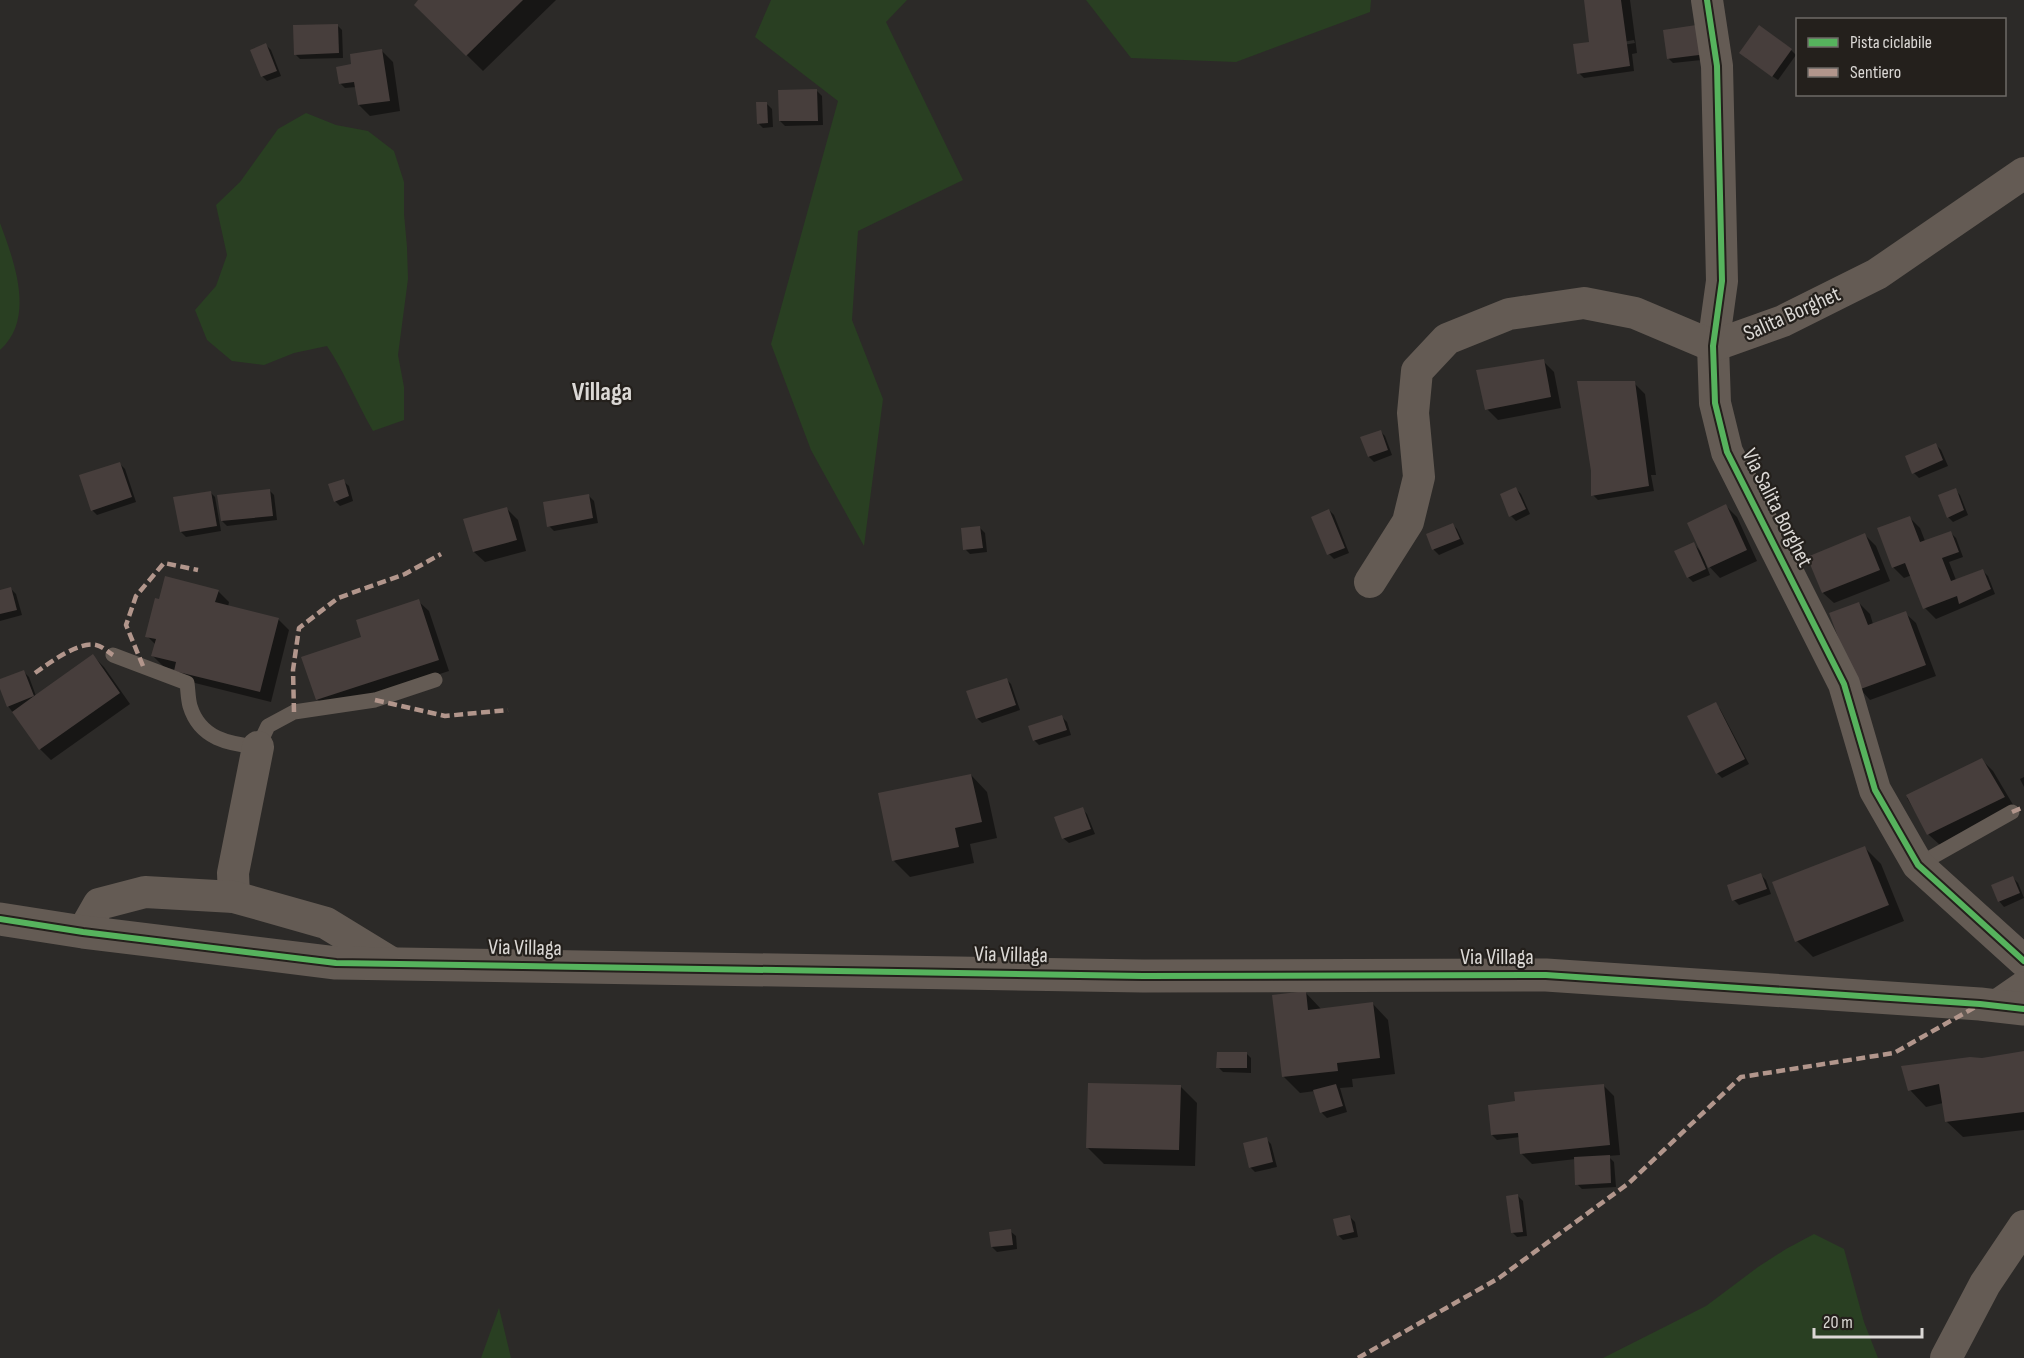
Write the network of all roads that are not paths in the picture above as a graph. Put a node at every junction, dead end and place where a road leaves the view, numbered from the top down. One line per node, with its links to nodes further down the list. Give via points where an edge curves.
1 (1707, 0): 3 (street, Via Salita Borghet, via 1717,66 1722,281)
2 (2024, 173): 3 (street, Salita Borghet, via 1877,274 1784,321)
3 (1713, 346): 4 (street, Salita Borghet, via 1635,313 1584,303 1509,314 1447,339 1417,371 1413,413 1419,477 1408,522); 9 (street, Via Salita Borghet, via 1715,403 1727,452 1844,684 1875,790)
4 (1370, 582)
5 (113, 655): 7 (lane, via 187,683 190,707 202,727 219,741)
6 (435, 680): 7 (lane, via 375,700 294,712 268,726)
7 (258, 747): 10 (street, via 233,873)
8 (2012, 812): 9 (lane)
9 (1918, 865): 13 (street, Via Salita Borghet)
10 (234, 897): 12 (street, via 145,892 99,904); 14 (street, via 326,922)
11 (0, 919): 12 (street, Via Villaga)
12 (83, 932): 14 (street, Via Villaga, via 336,963)
13 (2024, 961)
14 (393, 964): 15 (street, Via Villaga, via 1143,976 1546,975)
15 (2015, 1000)
16 (2024, 1226): 17 (street, via 1985,1284)
17 (1946, 1358)

